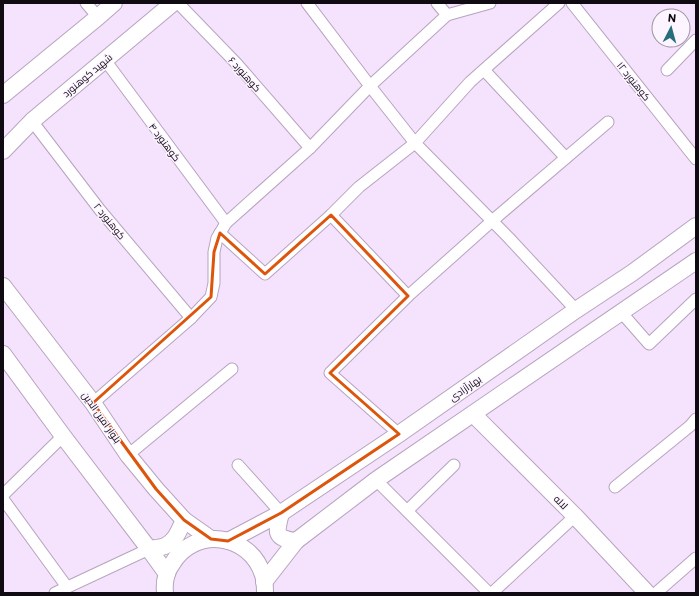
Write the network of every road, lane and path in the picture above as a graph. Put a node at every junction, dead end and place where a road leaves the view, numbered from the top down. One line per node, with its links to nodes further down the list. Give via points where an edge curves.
1 (86, 3): 11 (street)
2 (114, 3): 11 (main road)
3 (173, 3): 13 (main road, شهید کوهنورد)
4 (178, 3): 21 (street, کوهنورد ۶, via 237,64)
5 (307, 3): 16 (street)
6 (437, 3): 10 (street)
7 (490, 3): 10 (street)
8 (559, 3): 14 (street)
9 (572, 3): 24 (street, کوهنورد ۱۲)
10 (447, 15): 16 (street)
11 (98, 17): 17 (main road)
12 (696, 40): 15 (street)
13 (105, 60): 18 (main road, شهید کوهنورد); 28 (street, کوهنورد ۴)
14 (484, 70): 20 (street); 23 (street)
15 (667, 70)
16 (370, 86): 20 (street); 21 (street)
17 (3, 95)
18 (32, 121): 22 (main road, شهید کوهنورد); 37 (street, کوهنورد ۲, via 100,210)
19 (608, 122): 23 (street)
20 (415, 143): 25 (street, via 359,187); 26 (street)
21 (310, 148): 28 (street)
22 (3, 151)
23 (566, 158): 26 (street)
24 (696, 159)
25 (331, 215): 28 (street, کوهنورد ۴, via 265,274); 33 (street)
26 (492, 221): 33 (street); 35 (street)
27 (696, 226): 30 (main road, بهارآزادی)
28 (223, 228): 37 (street, via 217,238 214,252 214,284 211,297)
29 (696, 261): 32 (main road)
30 (632, 273): 32 (main road); 35 (main road, بهارآزادی)
31 (3, 286): 40 (main road, بلوار امین الدین)
32 (650, 293): 36 (main road)
33 (408, 296): 43 (street, via 330,373)
34 (696, 299): 36 (street, via 649,344)
35 (576, 310): 43 (main road, بهارآزادی)
36 (621, 312): 41 (main road)
37 (191, 318): 40 (street)
38 (3, 354): 44 (main road)
39 (232, 369): 45 (street)
40 (93, 404): 45 (main road, بلوار امین الدین)
41 (474, 414): 48 (main road); 54 (main road, لاله)
42 (694, 426): 49 (street)
43 (399, 434): 53 (main road, بهارآزادی)
44 (63, 436): 50 (street); 59 (main road)
45 (128, 455): 55 (main road, بلوار امین الدین)
46 (238, 465): 53 (street)
47 (454, 465): 52 (street)
48 (376, 480): 52 (street); 58 (main road)
49 (614, 487)
50 (3, 495)
51 (3, 500): 62 (street)
52 (407, 511): 66 (street)
53 (281, 513): 57 (main road, بهارآزادی); 58 (main road, via 277,529 279,535)
54 (575, 516): 66 (street); 67 (main road, لاله)
55 (184, 520): 56 (main road, بلوار امین الدین); 59 (main road, via 172,541 165,546)
56 (211, 539): 57 (main road); 61 (main road, via 194,543 183,550 174,559)
57 (228, 541): 63 (main road, via 244,548 256,560)
58 (296, 541): 63 (main road)
59 (149, 549): 61 (main road); 62 (street)
60 (696, 558): 68 (street)
61 (167, 574): 65 (main road)
62 (67, 587): 64 (street)
63 (264, 587)
64 (55, 593)
65 (165, 593)
66 (490, 593)
67 (647, 593)
68 (656, 593)

